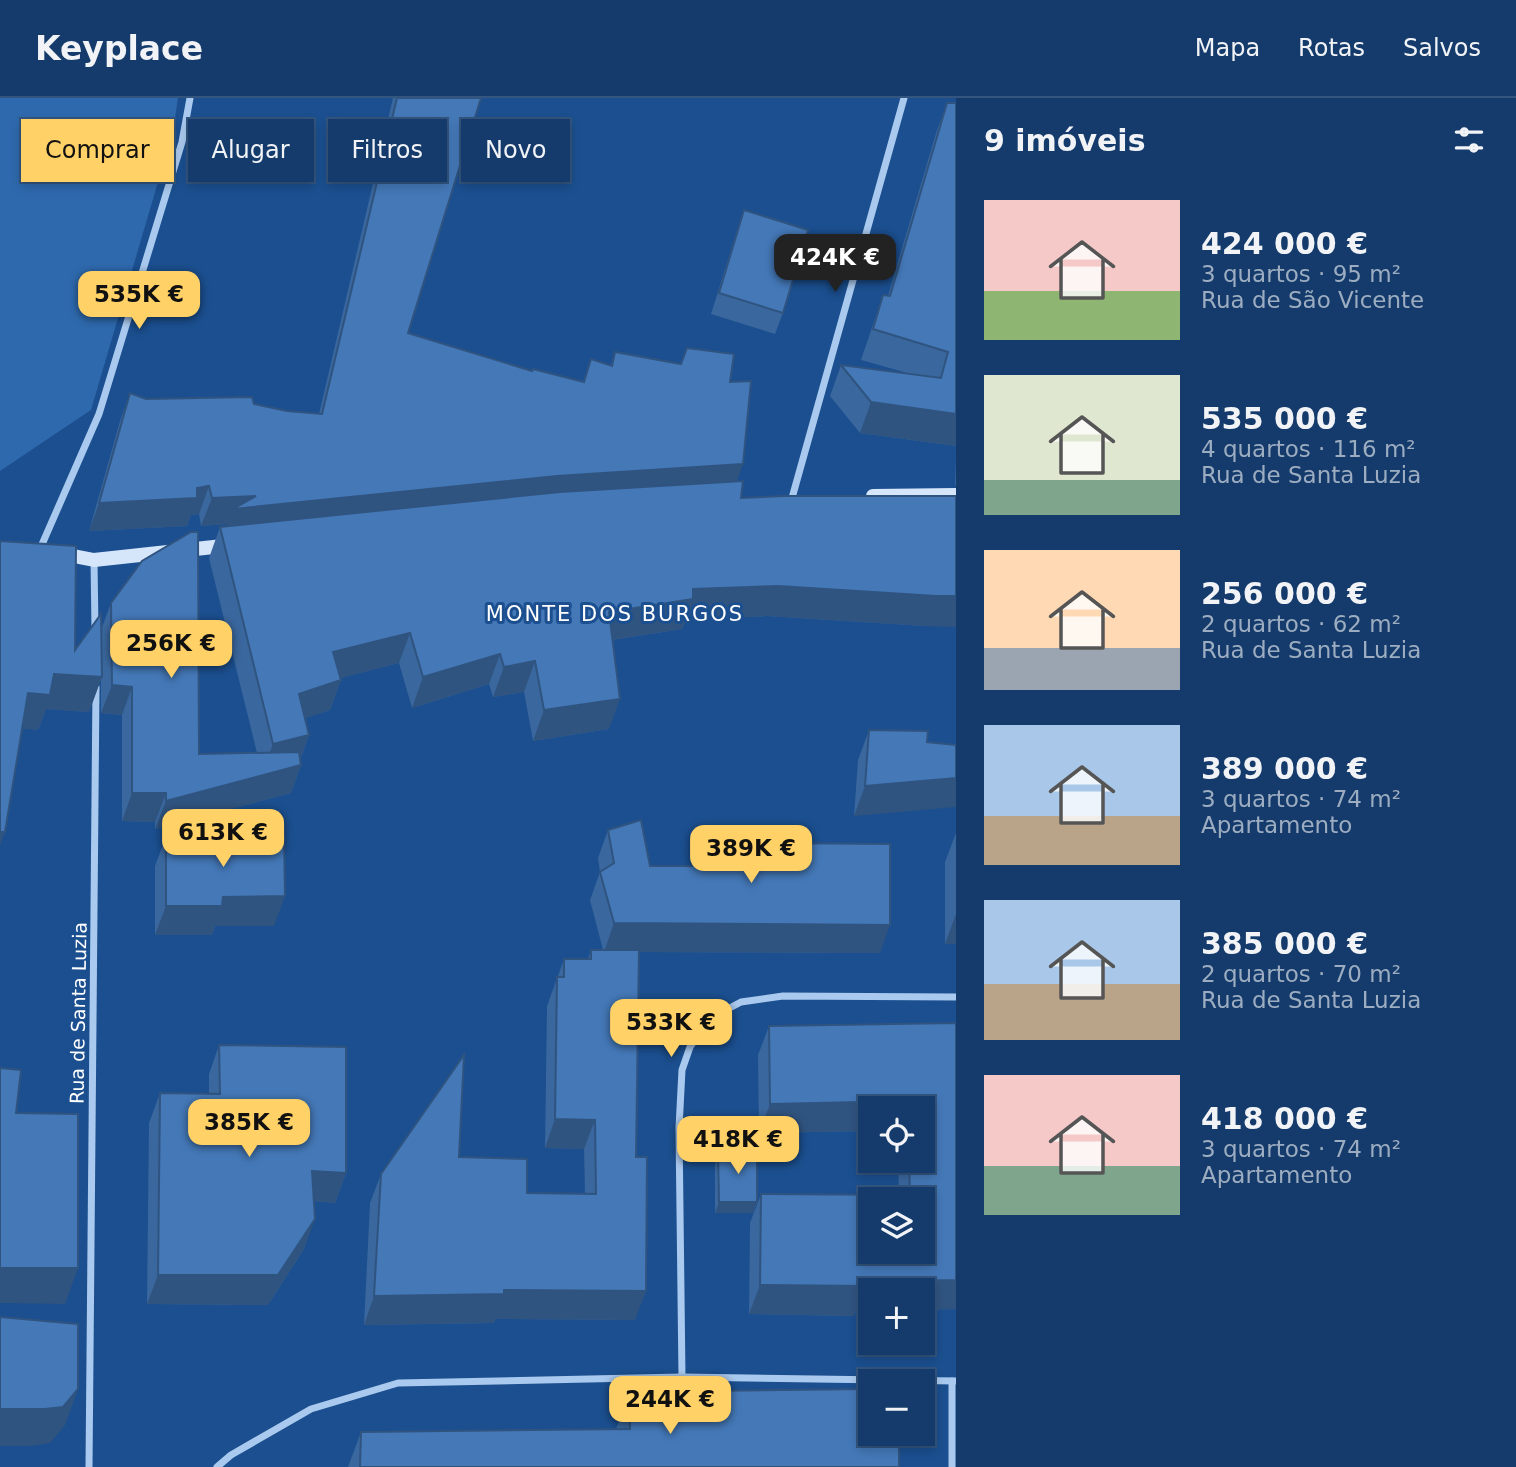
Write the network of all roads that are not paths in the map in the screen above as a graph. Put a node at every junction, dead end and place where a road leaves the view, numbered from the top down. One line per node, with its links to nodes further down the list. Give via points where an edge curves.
1 (190, 98): 7 (street, via 182,142 99,414)
2 (904, 98): 5 (street)
3 (956, 495): 4 (main road)
4 (860, 497)
5 (792, 498)
6 (241, 544): 8 (main road)
7 (34, 548): 8 (main road)
8 (94, 560): 9 (street)
9 (96, 635)
10 (96, 676): 14 (street, Rua de Santa Luzia)
11 (956, 997): 12 (street, via 783,996 741,1002 703,1028 682,1070)
12 (682, 1377): 13 (street); 15 (street, via 398,1383 311,1409)
13 (954, 1381): 16 (street)
14 (89, 1467)
15 (217, 1467)
16 (952, 1467)

